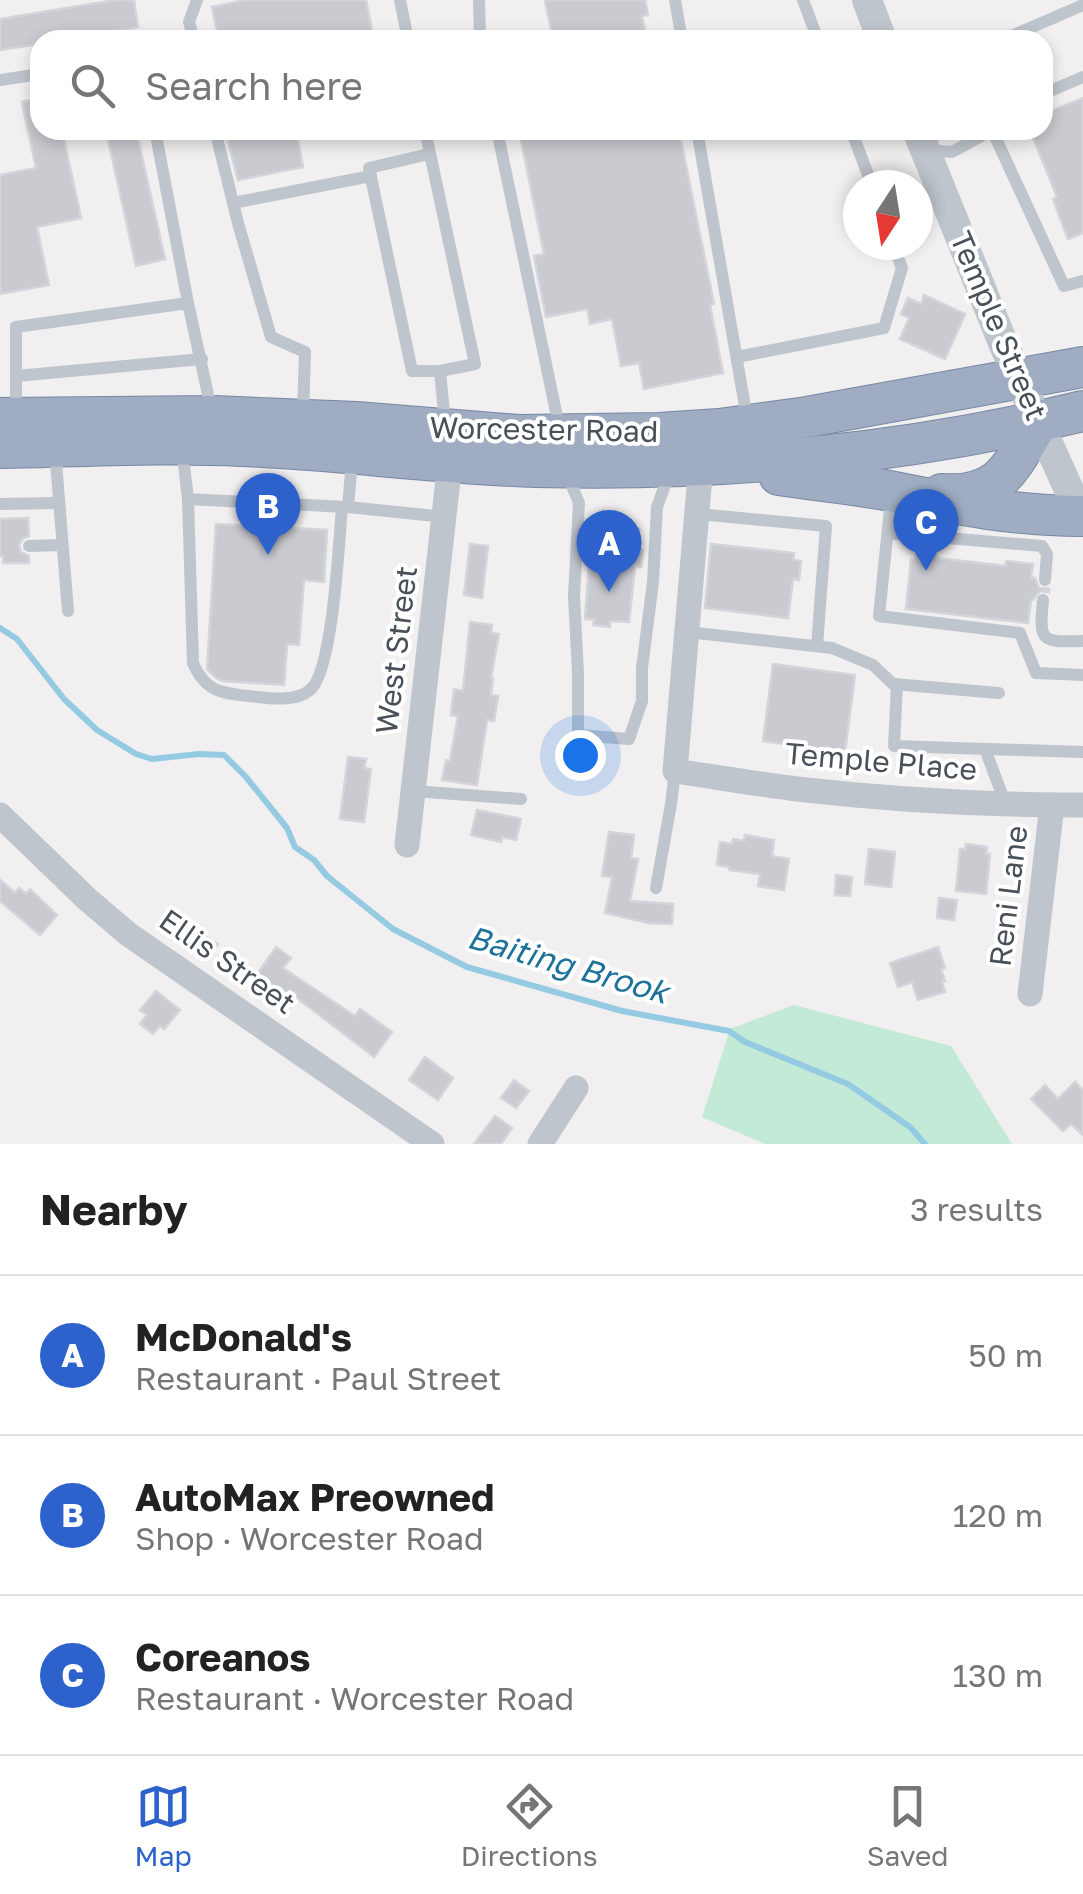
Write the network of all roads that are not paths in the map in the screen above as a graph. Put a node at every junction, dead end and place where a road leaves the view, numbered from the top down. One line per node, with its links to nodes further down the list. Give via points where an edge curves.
1 (197, 0): 8 (lane)
2 (400, 0): 9 (lane)
3 (479, 0): 10 (lane)
4 (675, 0): 11 (lane)
5 (803, 0): 12 (lane)
6 (874, 2): 13 (street)
7 (1083, 5): 14 (lane)
8 (191, 30)
9 (406, 30)
10 (480, 30)
11 (680, 30)
12 (814, 30)
13 (880, 30)
14 (1025, 30)
15 (30, 76): 17 (lane)
16 (1083, 77): 18 (lane)
17 (0, 80)
18 (1053, 90)
19 (157, 140): 35 (lane)
20 (217, 140): 32 (lane)
21 (426, 140): 29 (lane)
22 (499, 140): 51 (lane)
23 (700, 140): 36 (lane)
24 (856, 140): 30 (lane)
25 (929, 140): 41 (street, Temple Street)
26 (933, 140): 27 (lane, via 952,152)
27 (974, 140)
28 (997, 140): 34 (lane, via 1064,286)
29 (429, 154): 31 (lane, via 369,168); 39 (lane, via 475,364)
30 (867, 170)
31 (371, 176): 32 (lane); 39 (lane, via 412,372)
32 (233, 204): 44 (lane, via 272,337 305,352)
33 (899, 260): 36 (lane, via 884,328)
34 (1083, 281)
35 (188, 302): 37 (lane); 40 (lane, via 16,328)
36 (737, 357): 46 (lane)
37 (202, 359): 40 (lane); 43 (lane)
38 (1083, 367): 41 (highway, Worcester Road)
39 (440, 371): 49 (lane)
40 (16, 376): 47 (lane)
41 (1020, 380): 45 (street, Temple Street); 46 (highway, Worcester Road)
42 (1083, 411): 45 (highway, Worcester Road)
43 (212, 416): 44 (highway, Worcester Road); 47 (highway, Worcester Road)
44 (302, 420): 49 (highway, Worcester Road)
45 (1038, 422): 53 (highway, Worcester Road, via 833,454); 54 (highway, via 1009,469 987,488 956,495); 61 (street, Temple Street)
46 (749, 426): 51 (highway, Worcester Road)
47 (5, 428): 50 (highway, Worcester Road)
48 (182, 445): 50 (highway, Worcester Road); 52 (highway, Worcester Road); 55 (lane)
49 (448, 446): 51 (highway, Worcester Road); 52 (highway, Worcester Road); 60 (street, West Street)
50 (55, 447): 56 (lane)
51 (562, 451): 53 (highway, Worcester Road); 53 (lane, via 579,502 578,735 629,740 642,702 657,507)
52 (353, 453): 58 (lane)
53 (686, 464): 54 (highway); 59 (street)
54 (892, 491): 61 (highway, via 1006,513); 62 (lane)
55 (188, 499): 58 (lane); 58 (lane, via 193,664 207,686 264,698 296,698 312,690 321,674)
56 (58, 503): 57 (lane); 63 (lane)
57 (0, 504)
58 (345, 507): 60 (lane)
59 (698, 514): 68 (street); 70 (lane, via 826,526)
60 (445, 517): 77 (street, West Street)
61 (1082, 518)
62 (888, 533): 65 (lane, via 1042,546); 71 (lane, via 879,616 1020,633 1036,673)
63 (62, 545): 64 (lane); 67 (lane)
64 (29, 546)
65 (1045, 580)
66 (1043, 600): 69 (lane, via 1045,638)
67 (68, 610)
68 (687, 632): 70 (lane); 76 (street)
69 (1083, 641)
70 (817, 646): 72 (lane, via 874,666)
71 (1083, 674)
72 (897, 684): 73 (lane); 74 (lane, via 894,746)
73 (999, 693)
74 (985, 749): 75 (lane); 79 (lane)
75 (1083, 752)
76 (675, 771): 79 (street, Temple Place, via 858,795); 84 (lane)
77 (414, 791): 78 (lane); 83 (street, West Street)
78 (521, 800)
79 (1006, 805): 80 (street, Temple Place)
80 (1052, 805): 81 (street, Temple Place); 85 (street, Reni Lane)
81 (1083, 806)
82 (0, 815): 87 (street, Ellis Street, via 128,934)
83 (407, 845)
84 (656, 888)
85 (1030, 994)
86 (576, 1088): 88 (street)
87 (432, 1144)
88 (540, 1144)

